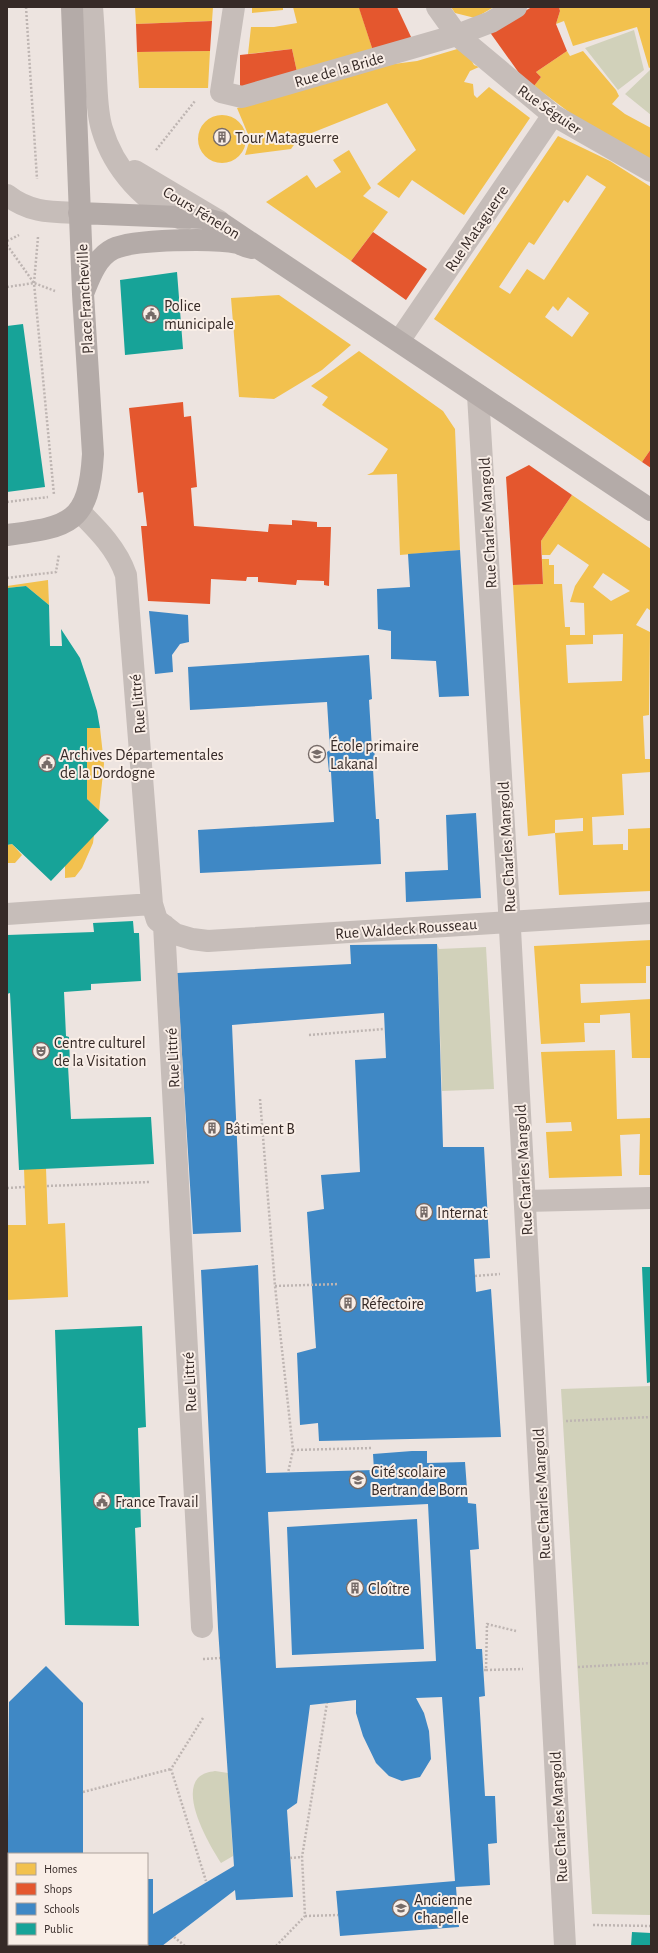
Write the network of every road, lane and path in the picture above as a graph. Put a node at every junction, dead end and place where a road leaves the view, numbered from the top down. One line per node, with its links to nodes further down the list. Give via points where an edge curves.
1 (26, 7): 13 (path)
2 (72, 7): 15 (main road, Place Francheville)
3 (92, 7): 10 (street, Cours Fénelon, via 98,112)
4 (234, 7): 8 (street)
5 (437, 7): 7 (street, Rue Séguier)
6 (516, 7): 7 (street, Rue de la Bride, via 490,22)
7 (457, 35): 8 (street, Rue de la Bride, via 242,98); 9 (street, Rue Séguier)
8 (222, 92): 11 (path, via 197,99)
9 (553, 115): 12 (street, Rue Séguier); 26 (street, Rue Mataguerre)
10 (110, 149): 16 (street, Cours Fénelon, via 125,175 136,187); 17 (street, Cours Fénelon, via 145,178)
11 (153, 154)
12 (651, 171)
13 (37, 180)
14 (7, 195): 15 (street, via 19,204 40,211)
15 (79, 213): 16 (main road); 25 (main road, Place Francheville)
16 (176, 217): 17 (main road, via 203,218); 19 (street, Cours Fénelon)
17 (222, 223): 21 (main road, Cours Fénelon)
18 (39, 232): 22 (path)
19 (236, 243): 21 (main road, Cours Fénelon); 25 (main road, Cours Fénelon, via 191,241 126,245 112,250 100,259 90,275)
20 (7, 246): 22 (path)
21 (268, 253): 26 (main road)
22 (34, 283): 23 (path); 24 (path); 28 (path, via 54,496)
23 (7, 287)
24 (60, 293)
25 (83, 294): 30 (main road, Place Francheville, via 94,454 88,493)
26 (399, 341): 27 (main road)
27 (478, 394): 29 (main road); 37 (street, Rue Charles Mangold)
28 (7, 502)
29 (651, 510)
30 (79, 511): 31 (main road, Place Francheville, via 70,520 58,526); 34 (street, Rue Littré, via 112,546 121,560 126,576 142,752)
31 (7, 535)
32 (60, 552): 33 (path, via 56,572)
33 (7, 578)
34 (152, 904): 35 (street); 38 (street, Rue Littré, via 157,920)
35 (7, 914)
36 (651, 914): 37 (street, Rue Waldeck Rousseau)
37 (510, 921): 38 (street, Rue Waldeck Rousseau, via 208,941 175,934); 47 (street, Rue Charles Mangold)
38 (164, 925): 42 (street, Rue Littré)
39 (384, 1030): 40 (path)
40 (309, 1036)
41 (260, 1099): 49 (path)
42 (178, 1180): 43 (path); 55 (street, Rue Littré)
43 (47, 1186)
44 (25, 1187): 45 (path)
45 (7, 1188)
46 (651, 1198): 47 (street)
47 (525, 1201): 51 (street, Rue Charles Mangold)
48 (339, 1284): 49 (path)
49 (275, 1286): 53 (path)
50 (651, 1417): 51 (path)
51 (537, 1422): 60 (street, Rue Charles Mangold)
52 (373, 1448): 53 (path)
53 (293, 1450): 54 (path)
54 (288, 1473)
55 (202, 1627)
56 (516, 1631): 61 (path, via 487,1624 485,1670)
57 (220, 1658): 58 (path)
58 (203, 1659)
59 (651, 1663): 60 (path)
60 (550, 1668): 72 (street, Rue Charles Mangold)
61 (504, 1670)
62 (327, 1703): 66 (path)
63 (203, 1718): 64 (path)
64 (171, 1768): 65 (path); 68 (path)
65 (84, 1792)
66 (302, 1857): 67 (path); 70 (path)
67 (290, 1858)
68 (206, 1881)
69 (338, 1915): 70 (path)
70 (305, 1916): 75 (path)
71 (651, 1926): 72 (path)
72 (565, 1936)
73 (174, 1937): 74 (path)
74 (185, 1946)
75 (276, 1946)

